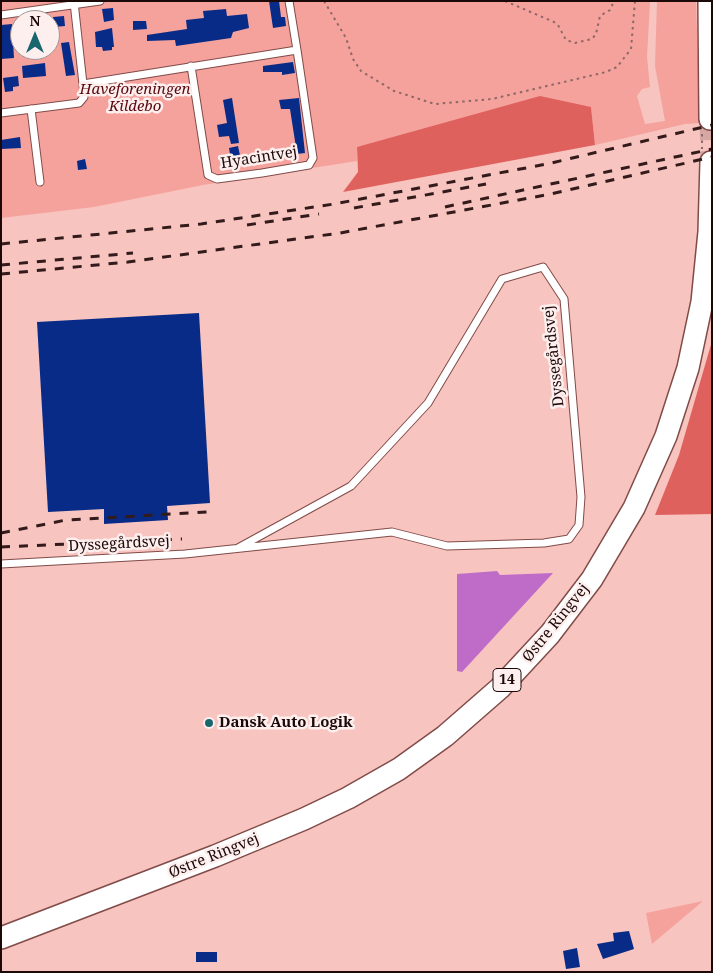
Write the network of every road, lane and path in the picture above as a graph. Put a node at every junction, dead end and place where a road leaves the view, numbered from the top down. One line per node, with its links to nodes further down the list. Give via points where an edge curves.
1 (100, 1): 8 (lane)
2 (289, 1): 10 (lane, Hyacintvej)
3 (324, 1): 6 (path, via 362,71 394,91 435,104 492,99 617,67 631,49)
4 (505, 1): 5 (path, via 554,22 566,40 575,43 592,39 600,16 610,10)
5 (614, 1)
6 (635, 1)
7 (709, 1): 15 (main road)
8 (74, 3): 9 (lane); 12 (lane)
9 (1, 15)
10 (297, 50): 11 (lane); 11 (lane, Hyacintvej, via 313,158 309,164 262,173 217,179 208,175)
11 (191, 66): 12 (lane)
12 (83, 84): 13 (lane, via 84,98 79,103)
13 (31, 109): 14 (lane); 17 (lane)
14 (1, 113)
15 (706, 122): 16 (path)
16 (706, 157): 20 (main road, Østre Ringvej / 14, via 709,232 702,302 688,368 666,436 634,508 592,579 550,634 500,688 444,736 398,769 348,798 304,820)
17 (40, 182)
18 (238, 548): 18 (lane, Dyssegårdsvej, via 350,486 428,403 502,279 543,267 564,299 581,497 579,525 569,539 544,543 447,546 392,532); 19 (lane, Dyssegårdsvej)
19 (1, 564)
20 (1, 938)

